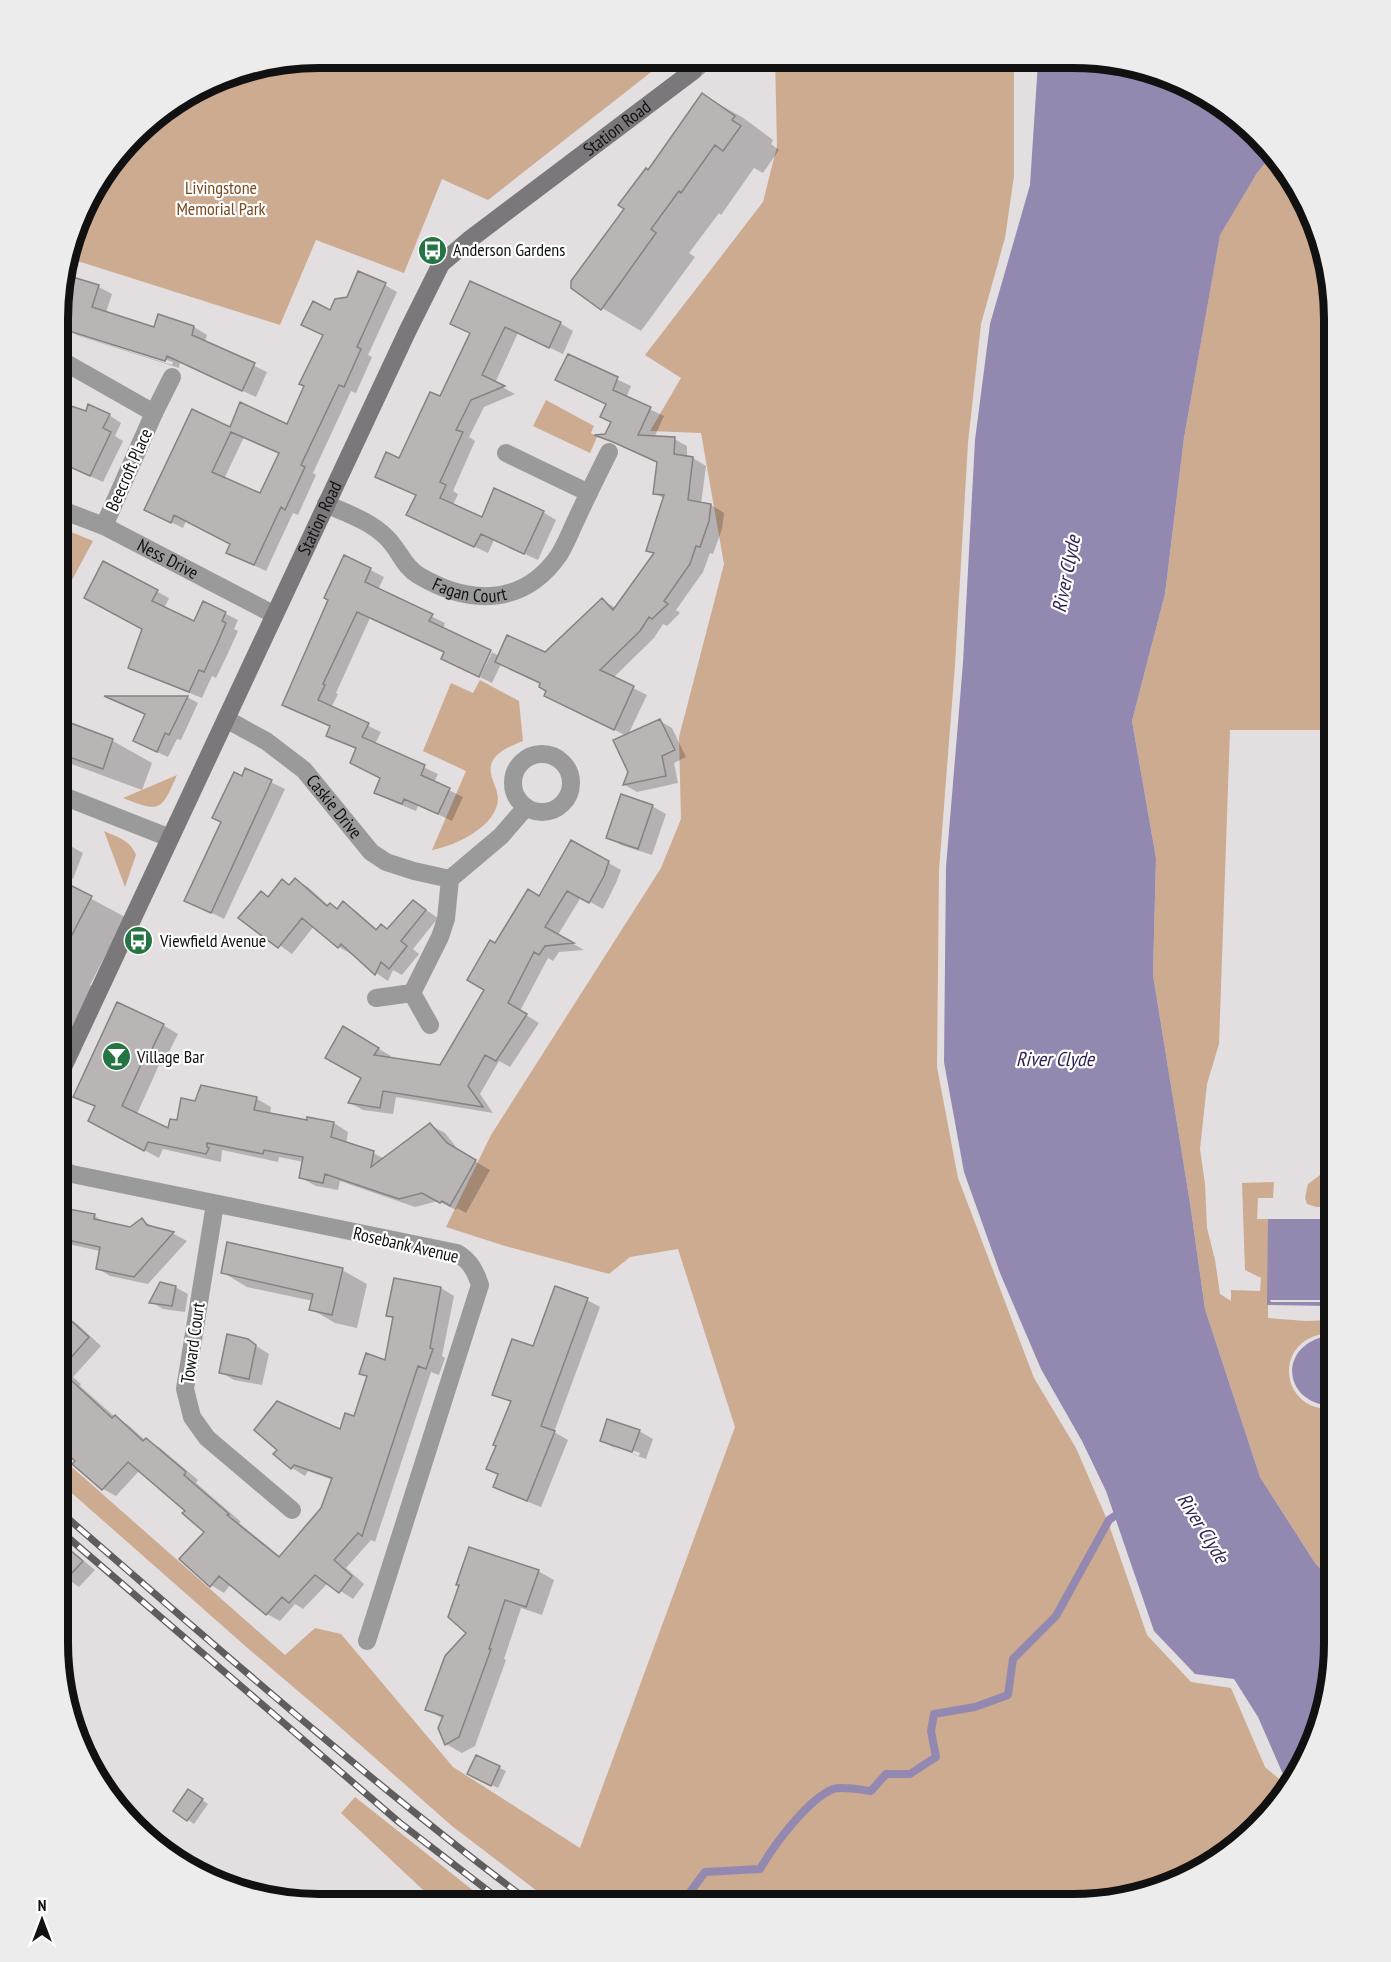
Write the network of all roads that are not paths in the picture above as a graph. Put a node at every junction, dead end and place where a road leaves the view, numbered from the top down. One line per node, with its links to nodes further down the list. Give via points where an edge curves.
1 (696, 68): 8 (street, Station Road, via 441,264)
2 (68, 364): 4 (street, Beecroft Place)
3 (172, 377): 4 (street, Beecroft Place)
4 (154, 413): 10 (street, Beecroft Place)
5 (609, 452): 7 (street, Fagan Court)
6 (506, 453): 7 (street)
7 (589, 493): 8 (street, Fagan Court, via 560,553 546,572 508,595 484,598 463,594 417,574 403,562 387,537)
8 (326, 504): 11 (street, Station Road)
9 (68, 512): 10 (street, Ness Drive)
10 (104, 526): 11 (street, Ness Drive)
11 (273, 614): 12 (street, Station Road)
12 (226, 719): 15 (street, Station Road); 16 (street, Caskie Drive, via 266,741 304,770 371,852 414,872)
13 (68, 798): 15 (street)
14 (526, 807): 16 (street, via 501,836)
15 (170, 838): 20 (street, Station Road)
16 (450, 879): 17 (street, via 440,937)
17 (412, 993): 18 (street); 19 (street)
18 (376, 998)
19 (430, 1025)
20 (68, 1057)
21 (68, 1172): 22 (street, Rosebank Avenue)
22 (215, 1204): 23 (street, Toward Court, via 185,1389 192,1417 207,1438); 24 (street, Rosebank Avenue, via 457,1253 468,1260 480,1285)
23 (292, 1510)
24 (367, 1641)

